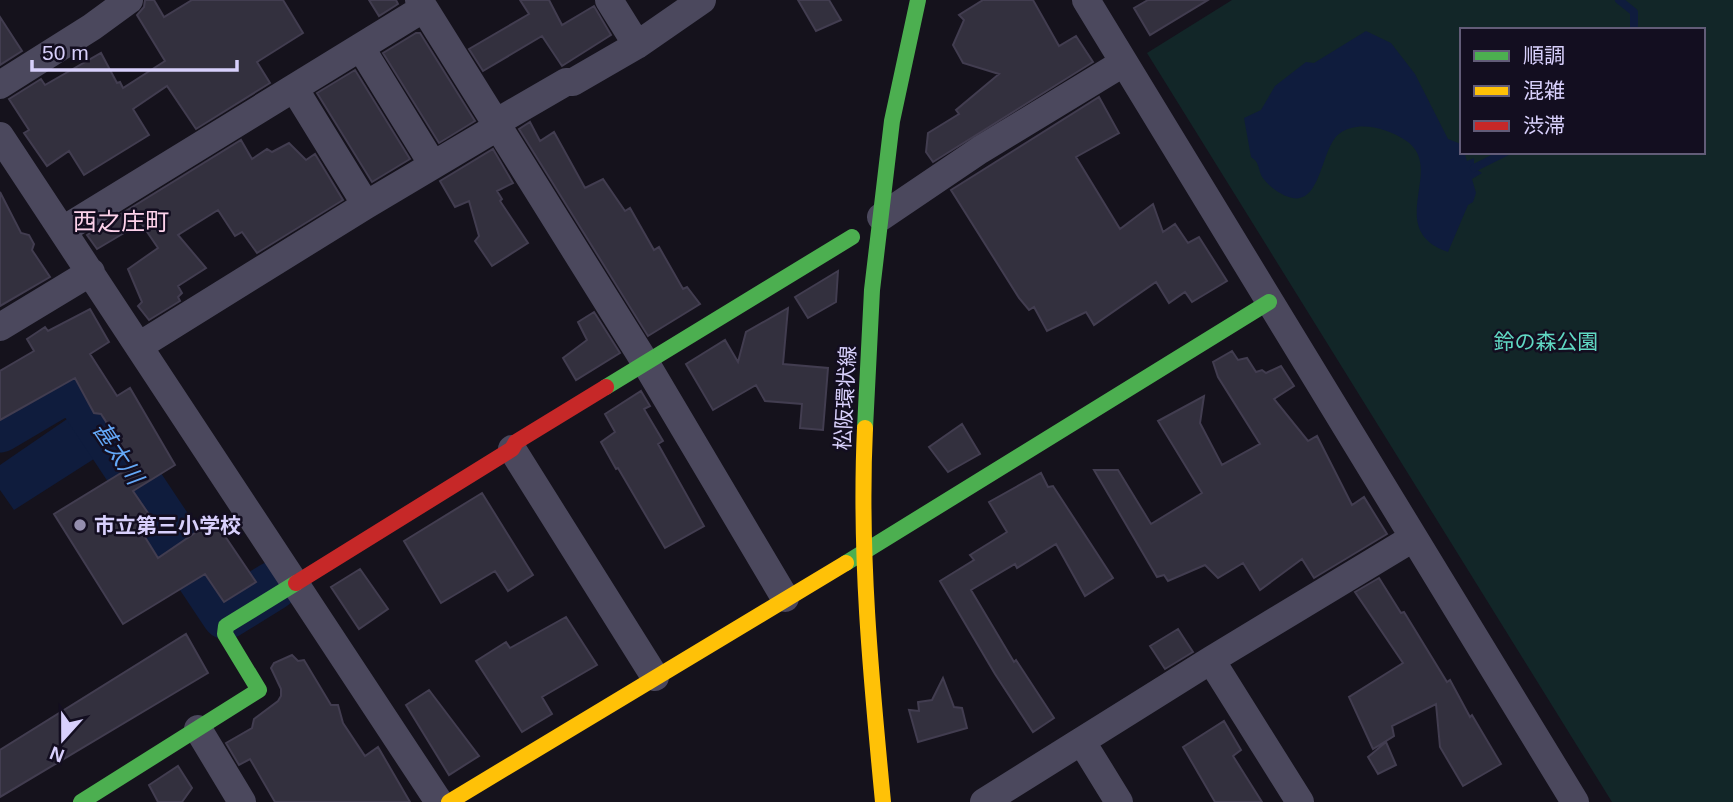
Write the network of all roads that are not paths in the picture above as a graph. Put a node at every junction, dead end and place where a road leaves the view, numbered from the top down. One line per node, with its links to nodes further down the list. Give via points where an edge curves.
1 (129, 0): 10 (street)
2 (609, 0): 7 (street)
3 (702, 0): 7 (street)
4 (918, 0): 16 (street, 松阪環状線, via 892,121)
5 (1086, 0): 9 (street)
6 (422, 4): 8 (street); 12 (street)
7 (637, 45): 12 (street)
8 (361, 48): 11 (street); 14 (street)
9 (1122, 63): 16 (street); 20 (street)
10 (0, 85)
11 (294, 88): 15 (street); 17 (street)
12 (498, 124): 14 (street); 23 (street)
13 (0, 136): 17 (street)
14 (433, 165): 15 (street)
15 (366, 205): 22 (street)
16 (881, 217): 26 (street, 松阪環状線, via 869,349)
17 (63, 230): 19 (street)
18 (852, 237): 23 (street)
19 (91, 272): 21 (street); 22 (street)
20 (1269, 302): 25 (street); 26 (street)
21 (0, 327)
22 (139, 346): 27 (street)
23 (645, 362): 24 (street, via 516,442); 28 (street)
24 (512, 449): 27 (street); 30 (street)
25 (1413, 538): 29 (street); 41 (street)
26 (863, 553): 28 (street); 37 (street, 松阪環状線)
27 (296, 583): 31 (street, via 226,626 225,634 260,690); 35 (street)
28 (785, 598): 30 (street)
29 (1212, 660): 32 (street); 40 (street)
30 (655, 677): 36 (street)
31 (198, 729): 33 (street); 34 (street)
32 (1082, 742): 38 (street); 39 (street)
33 (82, 802)
34 (242, 802)
35 (439, 802)
36 (449, 802)
37 (883, 802)
38 (984, 802)
39 (1119, 802)
40 (1300, 802)
41 (1575, 802)

